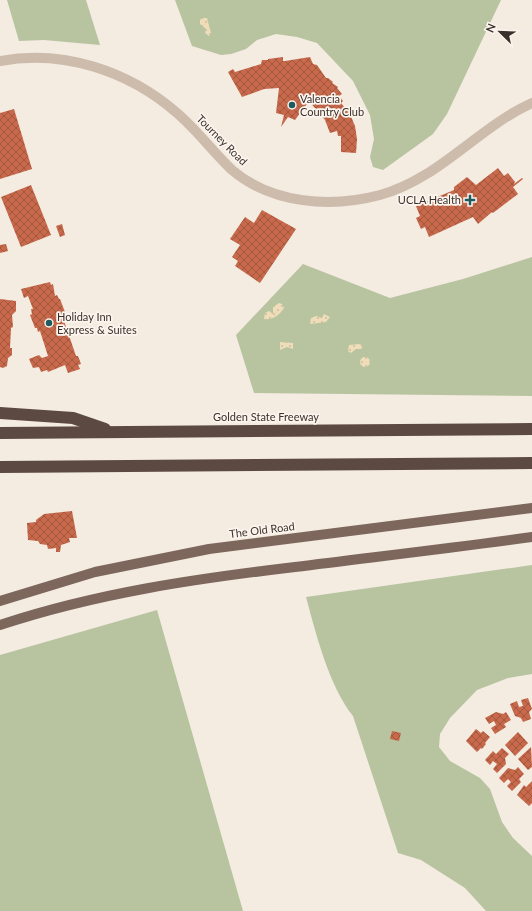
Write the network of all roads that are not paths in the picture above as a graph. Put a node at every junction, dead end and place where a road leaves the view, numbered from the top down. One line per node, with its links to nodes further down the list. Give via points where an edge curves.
1 (0, 61): 2 (street, Tourney Road, via 38,57 67,60 119,76 165,102 244,179 275,194 313,201 359,200 406,186 448,162 497,124)
2 (532, 103)
3 (0, 413): 5 (highway, via 73,418)
4 (532, 429): 5 (highway, Golden State Freeway)
5 (115, 432): 6 (highway, Golden State Freeway)
6 (0, 433)
7 (532, 463): 8 (highway)
8 (31, 466): 9 (highway); 10 (highway)
9 (0, 467)
10 (0, 474)
11 (532, 508): 13 (main road, The Old Road, via 209,549 95,572)
12 (532, 537): 14 (main road, via 174,582 72,603)
13 (0, 601)
14 (0, 625)

